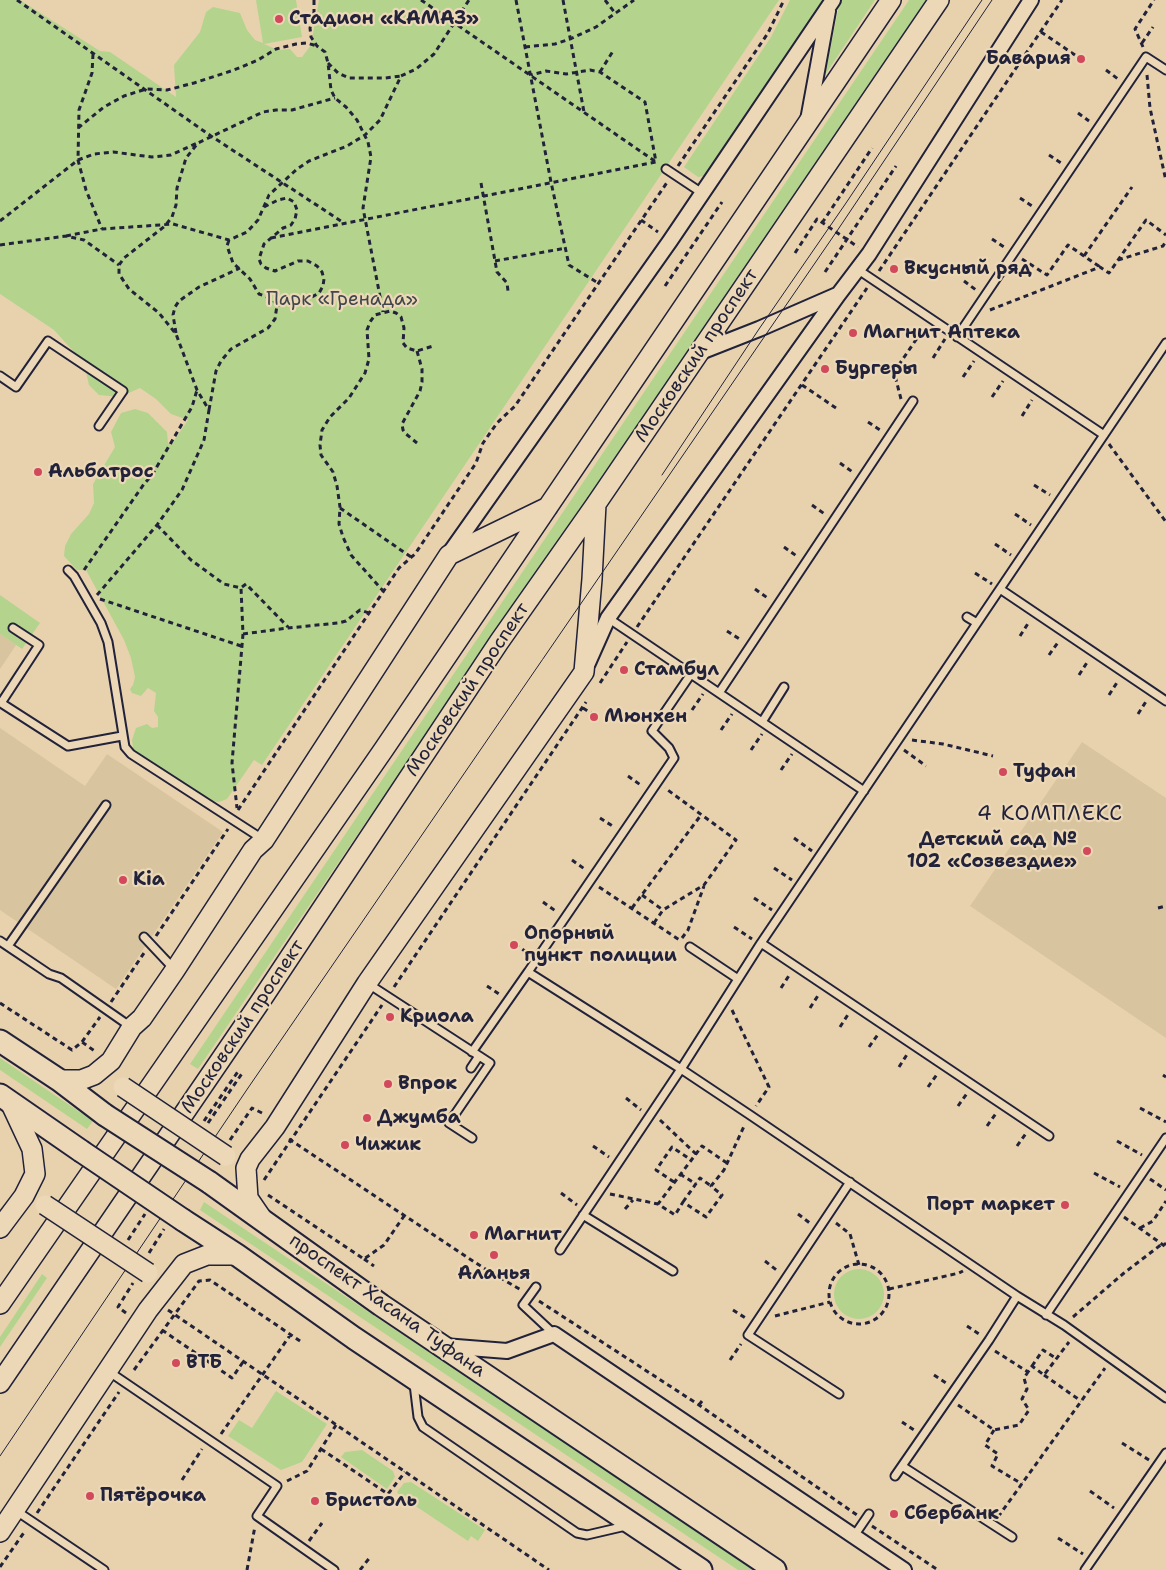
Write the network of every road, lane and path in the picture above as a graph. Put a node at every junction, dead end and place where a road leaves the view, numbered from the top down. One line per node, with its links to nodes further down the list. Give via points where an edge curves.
1 (17, 0): 25 (path)
2 (314, 0): 22 (path, via 310,28)
3 (421, 0): 17 (path)
4 (469, 0): 17 (path)
5 (516, 0): 23 (path)
6 (562, 0): 20 (path)
7 (605, 0): 16 (path)
8 (634, 0): 16 (path)
9 (784, 0): 46 (path, via 768,33)
10 (891, 0): 37 (main road, Московский проспект)
11 (939, 0): 98 (main road, Московский проспект)
12 (1031, 0): 71 (street)
13 (1062, 0): 19 (path)
14 (1154, 0): 21 (path, via 1135,29)
15 (831, 3): 37 (street); 52 (street)
16 (615, 13): 20 (path)
17 (455, 23): 32 (path, via 434,54); 33 (path)
18 (1153, 27): 21 (path)
19 (1041, 32): 26 (path); 77 (path)
20 (570, 40): 23 (path); 30 (path)
21 (1142, 44): 27 (path)
22 (317, 46): 28 (path, via 325,52); 34 (path, via 306,43 276,49 234,70 167,90)
23 (525, 47): 33 (path)
24 (613, 51): 31 (path)
25 (93, 53): 34 (path); 38 (path, via 92,73 79,110)
26 (1078, 57)
27 (1146, 57): 29 (lane); 47 (path, via 1150,108); 72 (lane)
28 (328, 63): 32 (path, via 349,78); 35 (path)
29 (1166, 70)
30 (576, 72): 31 (path); 33 (path, via 546,71); 36 (path)
31 (600, 72): 44 (path, via 645,102)
32 (401, 76): 39 (path, via 380,120)
33 (531, 76): 36 (path); 48 (path)
34 (146, 89): 38 (path, via 104,107); 40 (path)
35 (335, 98): 39 (path, via 357,120); 40 (path, via 292,110 263,112)
36 (584, 112): 44 (path)
37 (807, 126): 118 (main road, Московский проспект)
38 (78, 128): 43 (path)
39 (365, 135): 49 (path, via 309,161); 56 (path, via 371,157 363,208)
40 (211, 136): 41 (path); 49 (path)
41 (198, 142): 43 (path, via 171,155 152,157 113,152); 60 (path, via 186,158 177,188 176,205)
42 (872, 148): 59 (path)
43 (78, 160): 57 (path); 61 (path)
44 (656, 162): 46 (path); 48 (path)
45 (896, 166): 65 (path)
46 (670, 171): 52 (lane); 83 (path)
47 (1166, 181)
48 (551, 182): 53 (path); 69 (path)
49 (281, 183): 55 (path, via 268,195); 58 (path)
50 (481, 183): 53 (path)
51 (1132, 187): 73 (path)
52 (702, 194): 126 (street)
53 (483, 196): 56 (path); 75 (path)
54 (722, 202): 84 (path)
55 (263, 207): 64 (path, via 286,198 294,202 297,210 291,225); 66 (path, via 258,220 247,232)
56 (365, 219): 58 (path); 88 (path)
57 (0, 221)
58 (344, 223): 64 (path)
59 (822, 223): 65 (path); 70 (path, via 817,220)
60 (165, 226): 61 (path); 66 (path, via 173,224); 76 (path)
61 (102, 229): 63 (path)
62 (1166, 235): 74 (path, via 1146,220)
63 (66, 236): 68 (path); 76 (path, via 84,240)
64 (271, 238): 87 (path, via 264,244 259,259 266,268 275,270 298,261 308,261 317,266 324,279 319,293 295,303)
65 (847, 239): 71 (path); 81 (path)
66 (229, 240): 79 (path, via 232,263)
67 (1166, 241): 74 (path, via 1163,246)
68 (0, 245)
69 (566, 248): 75 (path); 83 (path, via 569,264)
70 (795, 253)
71 (869, 254): 77 (path); 80 (street)
72 (1013, 254): 73 (path, via 1047,275 1068,245); 89 (lane)
73 (1084, 256): 78 (path)
74 (1118, 260): 78 (path, via 1109,273)
75 (495, 261): 85 (path, via 498,275 508,286)
76 (118, 265): 92 (path, via 119,274 130,289 159,313)
77 (883, 265): 82 (path)
78 (1100, 267): 89 (path)
79 (240, 268): 87 (path, via 259,294 271,298); 92 (path, via 199,287 180,300 173,315)
80 (857, 269): 82 (lane); 86 (street)
81 (825, 272)
82 (872, 280): 90 (lane); 103 (path)
83 (598, 283): 127 (path, via 515,406 497,423 483,444 476,464)
84 (665, 286)
85 (508, 291)
86 (838, 295): 98 (street); 144 (street)
87 (277, 305): 108 (path, via 275,319 268,328 231,349 221,361)
88 (382, 312): 96 (path, via 390,311 401,317 404,343 407,348); 119 (path, via 375,315 367,330 369,359 365,373 322,430 321,455 333,472)
89 (970, 317): 93 (lane)
90 (930, 319): 91 (lane); 110 (path, via 894,372)
91 (950, 332): 93 (lane); 99 (path)
92 (176, 334): 104 (path)
93 (957, 337): 97 (lane)
94 (1166, 343): 113 (lane)
95 (433, 346): 96 (path)
96 (417, 351): 114 (path, via 422,382 402,424 406,434)
97 (980, 352): 100 (lane); 102 (path)
98 (697, 353): 117 (main road, Московский проспект)
99 (933, 358)
100 (1009, 372): 105 (lane); 106 (path)
101 (0, 376): 112 (lane, via 16,387 48,340 123,391)
102 (963, 377)
103 (802, 385): 109 (path); 151 (path)
104 (197, 390): 108 (path); 131 (path, via 192,407 152,475)
105 (1038, 391): 111 (path); 113 (lane)
106 (992, 397)
107 (913, 401): 110 (lane)
108 (209, 410): 122 (path, via 204,440 182,490)
109 (839, 410)
110 (906, 413): 129 (lane)
111 (1022, 416)
112 (99, 426)
113 (1104, 436): 116 (lane); 121 (path)
114 (417, 443)
115 (1034, 485): 116 (path)
116 (1060, 501): 123 (lane)
117 (596, 504): 157 (main road); 326 (main road, Московский проспект, via 499,642 258,1005)
118 (549, 506): 126 (main road); 298 (main road, Московский проспект)
119 (340, 507): 127 (path); 137 (path, via 339,524 351,554)
120 (1015, 514): 123 (path)
121 (1166, 522)
122 (157, 524): 133 (path, via 191,560 224,584); 138 (path)
123 (1039, 531): 128 (lane)
124 (995, 544): 128 (path)
125 (784, 547): 129 (path)
126 (449, 555): 195 (main road)
127 (412, 557): 137 (path, via 399,568)
128 (1020, 560): 136 (lane)
129 (806, 562): 139 (lane)
130 (68, 570): 176 (lane, via 101,622 108,642)
131 (82, 573)
132 (975, 573): 136 (path)
133 (241, 588): 147 (path, via 246,584); 150 (path)
134 (91, 589): 138 (path)
135 (755, 589): 139 (path)
136 (1000, 589): 142 (lane); 145 (lane)
137 (384, 592): 141 (path)
138 (95, 597): 140 (path); 153 (path)
139 (778, 604): 154 (lane)
140 (100, 605)
141 (370, 613): 147 (path, via 360,610 338,624); 189 (path)
142 (1035, 613): 149 (lane); 152 (path)
143 (967, 617): 145 (lane)
144 (608, 618): 151 (lane); 157 (street)
145 (977, 623): 177 (lane)
146 (13, 628): 176 (lane, via 39,645 1,703 68,746)
147 (288, 628): 150 (path)
148 (727, 631): 154 (path)
149 (1064, 633): 155 (lane); 156 (path)
150 (244, 634): 153 (path)
151 (632, 635): 159 (lane); 161 (path)
152 (1020, 636)
153 (241, 646): 189 (path, via 232,763)
154 (750, 646): 165 (lane)
155 (1094, 653): 158 (lane); 160 (path)
156 (1049, 655)
157 (584, 672): 221 (main road)
158 (1124, 673): 164 (lane); 166 (path)
159 (690, 674): 162 (lane); 184 (lane, via 652,731 670,748 674,758)
160 (1079, 675)
161 (599, 684)
162 (708, 686): 165 (lane); 171 (path)
163 (784, 687): 174 (lane)
164 (1153, 692): 168 (lane); 173 (path)
165 (719, 693): 169 (lane)
166 (1109, 695)
167 (588, 700): 170 (path)
168 (1166, 701)
169 (738, 706): 174 (lane); 175 (path)
170 (583, 708): 172 (path); 222 (path)
171 (692, 710)
172 (591, 713)
173 (1138, 714)
174 (765, 724): 178 (lane); 179 (path)
175 (721, 730)
176 (122, 736): 192 (lane, via 131,754)
177 (897, 741): 180 (path, via 943,744); 181 (path); 185 (lane)
178 (797, 746): 182 (path); 185 (lane)
179 (751, 750)
180 (993, 756)
181 (926, 766)
182 (781, 770)
183 (628, 776): 186 (path)
184 (657, 782): 186 (lane); 190 (path)
185 (864, 790): 196 (lane)
186 (650, 791): 193 (lane)
187 (106, 805): 216 (lane)
188 (229, 806): 189 (path)
189 (237, 811)
190 (701, 815): 200 (path, via 736,840); 202 (path)
191 (600, 818): 193 (path)
192 (234, 820): 195 (lane); 214 (path)
193 (622, 833): 199 (lane)
194 (794, 838): 196 (path)
195 (264, 840): 218 (main road, via 253,850)
196 (820, 856): 201 (lane)
197 (572, 860): 199 (path)
198 (774, 868): 201 (path)
199 (592, 878): 205 (path); 219 (lane)
200 (704, 885): 207 (path); 213 (path, via 688,930)
201 (800, 886): 208 (lane)
202 (642, 895): 205 (path); 207 (path)
203 (754, 898): 208 (path)
204 (1166, 906): 206 (path)
205 (632, 908): 209 (path)
206 (1158, 908)
207 (663, 910): 209 (path)
208 (780, 916): 215 (lane)
209 (654, 923): 213 (path)
210 (734, 927): 215 (path)
211 (144, 937): 214 (lane)
212 (0, 941): 216 (lane)
213 (680, 941): 217 (path)
214 (151, 944): 218 (lane); 225 (path)
215 (761, 944): 220 (lane); 243 (lane)
216 (8, 946): 225 (lane)
217 (690, 947): 220 (lane)
218 (175, 970): 226 (main road, via 142,1018)
219 (528, 972): 229 (lane); 232 (lane)
220 (738, 979): 223 (lane)
221 (367, 983): 222 (lane); 251 (main road, via 275,1127)
222 (388, 996): 229 (lane); 247 (path)
223 (726, 998): 232 (lane); 240 (path, via 769,1087)
224 (0, 1003): 228 (path, via 72,1050)
225 (106, 1009): 226 (lane); 228 (path)
226 (132, 1027): 230 (main road)
227 (0, 1041): 234 (main road, проспект Хасана Туфана)
228 (82, 1042): 230 (path)
229 (476, 1054): 231 (lane); 245 (lane, via 490,1063 455,1108 449,1123)
230 (111, 1061): 234 (main road, via 94,1075 81,1080); 251 (main road, bridge, via 112,1072 123,1087 226,1156 240,1161)
231 (471, 1068)
232 (681, 1069): 239 (lane); 240 (lane)
233 (243, 1072): 242 (path)
234 (58, 1080): 279 (main road, проспект Хасана Туфана, bridge)
235 (5, 1098): 274 (main road, via 32,1149 35,1174); 284 (main road, bridge)
236 (626, 1098): 239 (path)
237 (252, 1108): 244 (path)
238 (1140, 1108): 241 (path)
239 (651, 1114): 250 (path); 255 (lane)
240 (750, 1115): 254 (path); 260 (lane)
241 (1166, 1122)
242 (204, 1128)
243 (1049, 1136)
244 (232, 1137)
245 (472, 1138)
246 (1166, 1138): 253 (lane)
247 (290, 1140): 262 (path); 277 (path)
248 (1117, 1141): 253 (path)
249 (593, 1146): 255 (path)
250 (696, 1154): 252 (path); 254 (path, via 702,1146)
251 (250, 1158): 279 (main road, via 246,1168 248,1198)
252 (691, 1160): 257 (path); 259 (path, via 672,1147 656,1170)
253 (1151, 1160): 258 (lane)
254 (727, 1163): 263 (path)
255 (618, 1164): 264 (lane)
256 (1094, 1173): 266 (path)
257 (680, 1174): 259 (path); 261 (path)
258 (1142, 1174): 265 (path); 266 (lane)
259 (674, 1182): 272 (path)
260 (850, 1182): 278 (lane); 288 (lane)
261 (696, 1184): 263 (path, via 700,1178); 271 (path)
262 (260, 1186)
263 (711, 1186): 271 (path, via 722,1195 706,1218)
264 (601, 1188): 269 (path, via 612,1195); 276 (lane)
265 (1166, 1190)
266 (1130, 1192): 275 (lane)
267 (561, 1193): 276 (path)
268 (266, 1194): 285 (path)
269 (633, 1200): 272 (path); 273 (path)
270 (1166, 1201): 281 (path, via 1153,1220)
271 (684, 1202): 272 (path, via 675,1215)
272 (658, 1204)
273 (625, 1209)
274 (12, 1211): 280 (main road); 300 (main road, bridge, via 29,1202 45,1205 148,1273 154,1285)
275 (1117, 1211): 281 (path); 304 (lane)
276 (584, 1213): 283 (lane); 290 (lane)
277 (404, 1216): 285 (path, via 384,1245); 295 (path)
278 (827, 1216): 287 (path, via 850,1234); 291 (lane)
279 (263, 1220): 314 (main road, проспект Хасана Туфана)
280 (0, 1228)
281 (1140, 1228): 282 (path)
282 (1165, 1245): 306 (path)
283 (560, 1250)
284 (237, 1256): 300 (main road, via 207,1255 184,1264); 325 (main road)
285 (364, 1259): 289 (path)
286 (765, 1261): 291 (path)
287 (859, 1265): 294 (path, via 878,1271); 297 (path, via 846,1268 835,1276)
288 (971, 1265): 294 (path, via 959,1274); 296 (lane)
289 (374, 1266)
290 (673, 1271)
291 (786, 1277): 302 (lane)
292 (132, 1285): 299 (path)
293 (536, 1287): 295 (lane)
294 (889, 1289): 297 (path, via 888,1304 880,1317 866,1324 851,1323 838,1315)
295 (530, 1295): 310 (lane, via 523,1304); 333 (path)
296 (1017, 1296): 304 (lane); 313 (lane)
297 (830, 1302): 302 (path, via 769,1318)
298 (0, 1304)
299 (118, 1307)
300 (148, 1310): 320 (main road)
301 (733, 1310): 305 (path)
302 (761, 1314): 305 (lane)
303 (173, 1315): 307 (path); 309 (path, via 199,1281 210,1280); 318 (path)
304 (1046, 1315): 306 (lane)
305 (754, 1324): 311 (lane)
306 (1064, 1325): 308 (lane)
307 (162, 1330): 318 (path, via 232,1378); 321 (path)
308 (1076, 1333): 315 (path); 316 (lane)
309 (291, 1334): 312 (path); 323 (path)
310 (554, 1334): 314 (street, via 506,1351); 357 (street)
311 (748, 1335): 317 (path); 328 (lane)
312 (303, 1343)
313 (986, 1344): 322 (path); 329 (lane)
314 (443, 1346): 374 (main road, проспект Хасана Туфана)
315 (1057, 1359): 319 (path, via 1043,1350); 324 (path)
316 (1112, 1359): 330 (lane); 332 (path)
317 (730, 1360)
318 (243, 1362): 323 (path)
319 (1032, 1366): 322 (path); 324 (path)
320 (108, 1370): 336 (lane); 348 (main road)
321 (134, 1370)
322 (1028, 1372): 335 (path, via 1024,1378 1027,1389 1022,1398 1029,1410 1019,1425)
323 (262, 1375): 334 (path); 336 (path)
324 (1044, 1376): 332 (path)
325 (414, 1379): 354 (main road); 354 (lane, via 418,1417 423,1428 577,1533 586,1535)
326 (0, 1383)
327 (122, 1386): 352 (path)
328 (839, 1394)
329 (948, 1398): 335 (path); 341 (lane)
330 (1166, 1398)
331 (702, 1400): 333 (path)
332 (1082, 1401): 345 (path)
333 (699, 1405): 351 (path)
334 (336, 1425): 338 (path); 342 (path)
335 (994, 1430): 345 (path, via 985,1445 998,1454 992,1466)
336 (211, 1441): 344 (path); 346 (lane)
337 (1122, 1443): 340 (path)
338 (321, 1449): 342 (path, via 388,1494); 346 (path, via 307,1470)
339 (1166, 1453): 340 (lane)
340 (1157, 1465): 349 (lane)
341 (902, 1466): 343 (lane); 355 (lane)
342 (405, 1472): 371 (path)
343 (895, 1476)
344 (182, 1480)
345 (1022, 1484): 355 (path)
346 (277, 1486): 350 (lane)
347 (1090, 1491): 349 (path)
348 (15, 1510): 352 (lane); 356 (main road)
349 (1123, 1514): 365 (lane)
350 (257, 1516): 360 (lane); 368 (path)
351 (867, 1518): 357 (lane); 376 (path)
352 (32, 1521): 366 (path); 367 (lane)
353 (322, 1523): 363 (path)
354 (634, 1524): 361 (main road)
355 (993, 1525): 358 (lane)
356 (0, 1532)
357 (854, 1536): 375 (street)
358 (1012, 1537)
359 (1058, 1538): 365 (path)
360 (290, 1539): 362 (lane); 363 (lane)
361 (663, 1545): 372 (street); 373 (main road)
362 (292, 1546)
363 (303, 1548): 369 (lane)
364 (371, 1556): 370 (path)
365 (1092, 1559): 377 (lane)
366 (0, 1567)
367 (104, 1570)
368 (247, 1570)
369 (334, 1570)
370 (360, 1570)
371 (549, 1570)
372 (678, 1570)
373 (701, 1570)
374 (775, 1570)
375 (904, 1570)
376 (938, 1570)
377 (1085, 1570)

